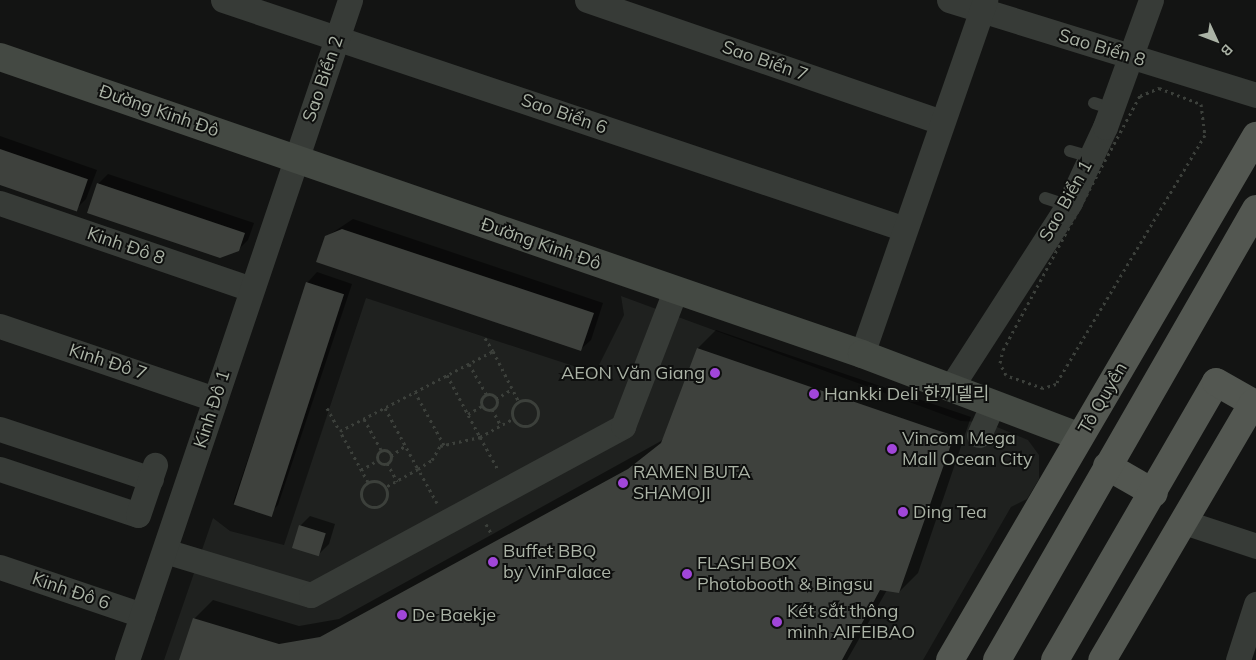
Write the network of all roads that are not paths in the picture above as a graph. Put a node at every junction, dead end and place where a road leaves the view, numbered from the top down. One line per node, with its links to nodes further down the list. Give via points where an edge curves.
1 (223, 0): 7 (street, Sao Biển 6)
2 (350, 0): 7 (street, Sao Biển 2)
3 (587, 0): 11 (street, Sao Biển 7)
4 (948, 0): 6 (street, Sao Biển 8)
5 (1151, 0): 9 (street, Sao Biển 1)
6 (983, 6): 9 (street, Sao Biển 8); 11 (street)
7 (337, 38): 13 (street, Sao Biển 2); 16 (street, Sao Biển 6)
8 (0, 57): 13 (street, Đường Kinh Đô)
9 (1132, 57): 10 (street, Sao Biển 8); 21 (street, Sao Biển 1, via 1103,106 1056,202)
10 (1256, 95)
11 (942, 122): 16 (street)
12 (1256, 136): 26 (main road, Tô Quyền)
13 (297, 158): 17 (street, Kinh Đô 1); 18 (street, Đường Kinh Đô)
14 (0, 203): 17 (street, Kinh Đô 8)
15 (1256, 209): 27 (main road, Tô Quyền)
16 (906, 229): 20 (street)
17 (251, 289): 22 (street, Kinh Đô 1)
18 (675, 291): 20 (street, Đường Kinh Đô); 32 (street, via 623,426 311,596)
19 (0, 326): 22 (street, Kinh Đô 7)
20 (862, 354): 21 (street, Đường Kinh Đô)
21 (951, 387): 23 (street, Đường Kinh Đô)
22 (215, 399): 32 (street, Kinh Đô 1)
23 (993, 403): 25 (street); 26 (street, Đường Kinh Đô)
24 (0, 429): 28 (street, via 153,472 134,524)
25 (979, 435)
26 (1080, 437): 37 (main road, Tô Quyền)
27 (1107, 466): 29 (main road); 38 (main road, Tô Quyền)
28 (0, 469)
29 (1154, 493): 30 (main road, via 1216,382 1252,402); 39 (main road)
30 (1184, 522): 31 (street); 40 (main road)
31 (1256, 546)
32 (165, 551): 35 (street, Kinh Đô 1)
33 (0, 567): 35 (street, Kinh Đô 6)
34 (1256, 604): 41 (street)
35 (142, 615): 36 (street, Kinh Đô 1)
36 (127, 660)
37 (950, 660)
38 (997, 660)
39 (1055, 660)
40 (1102, 660)
41 (1238, 660)

